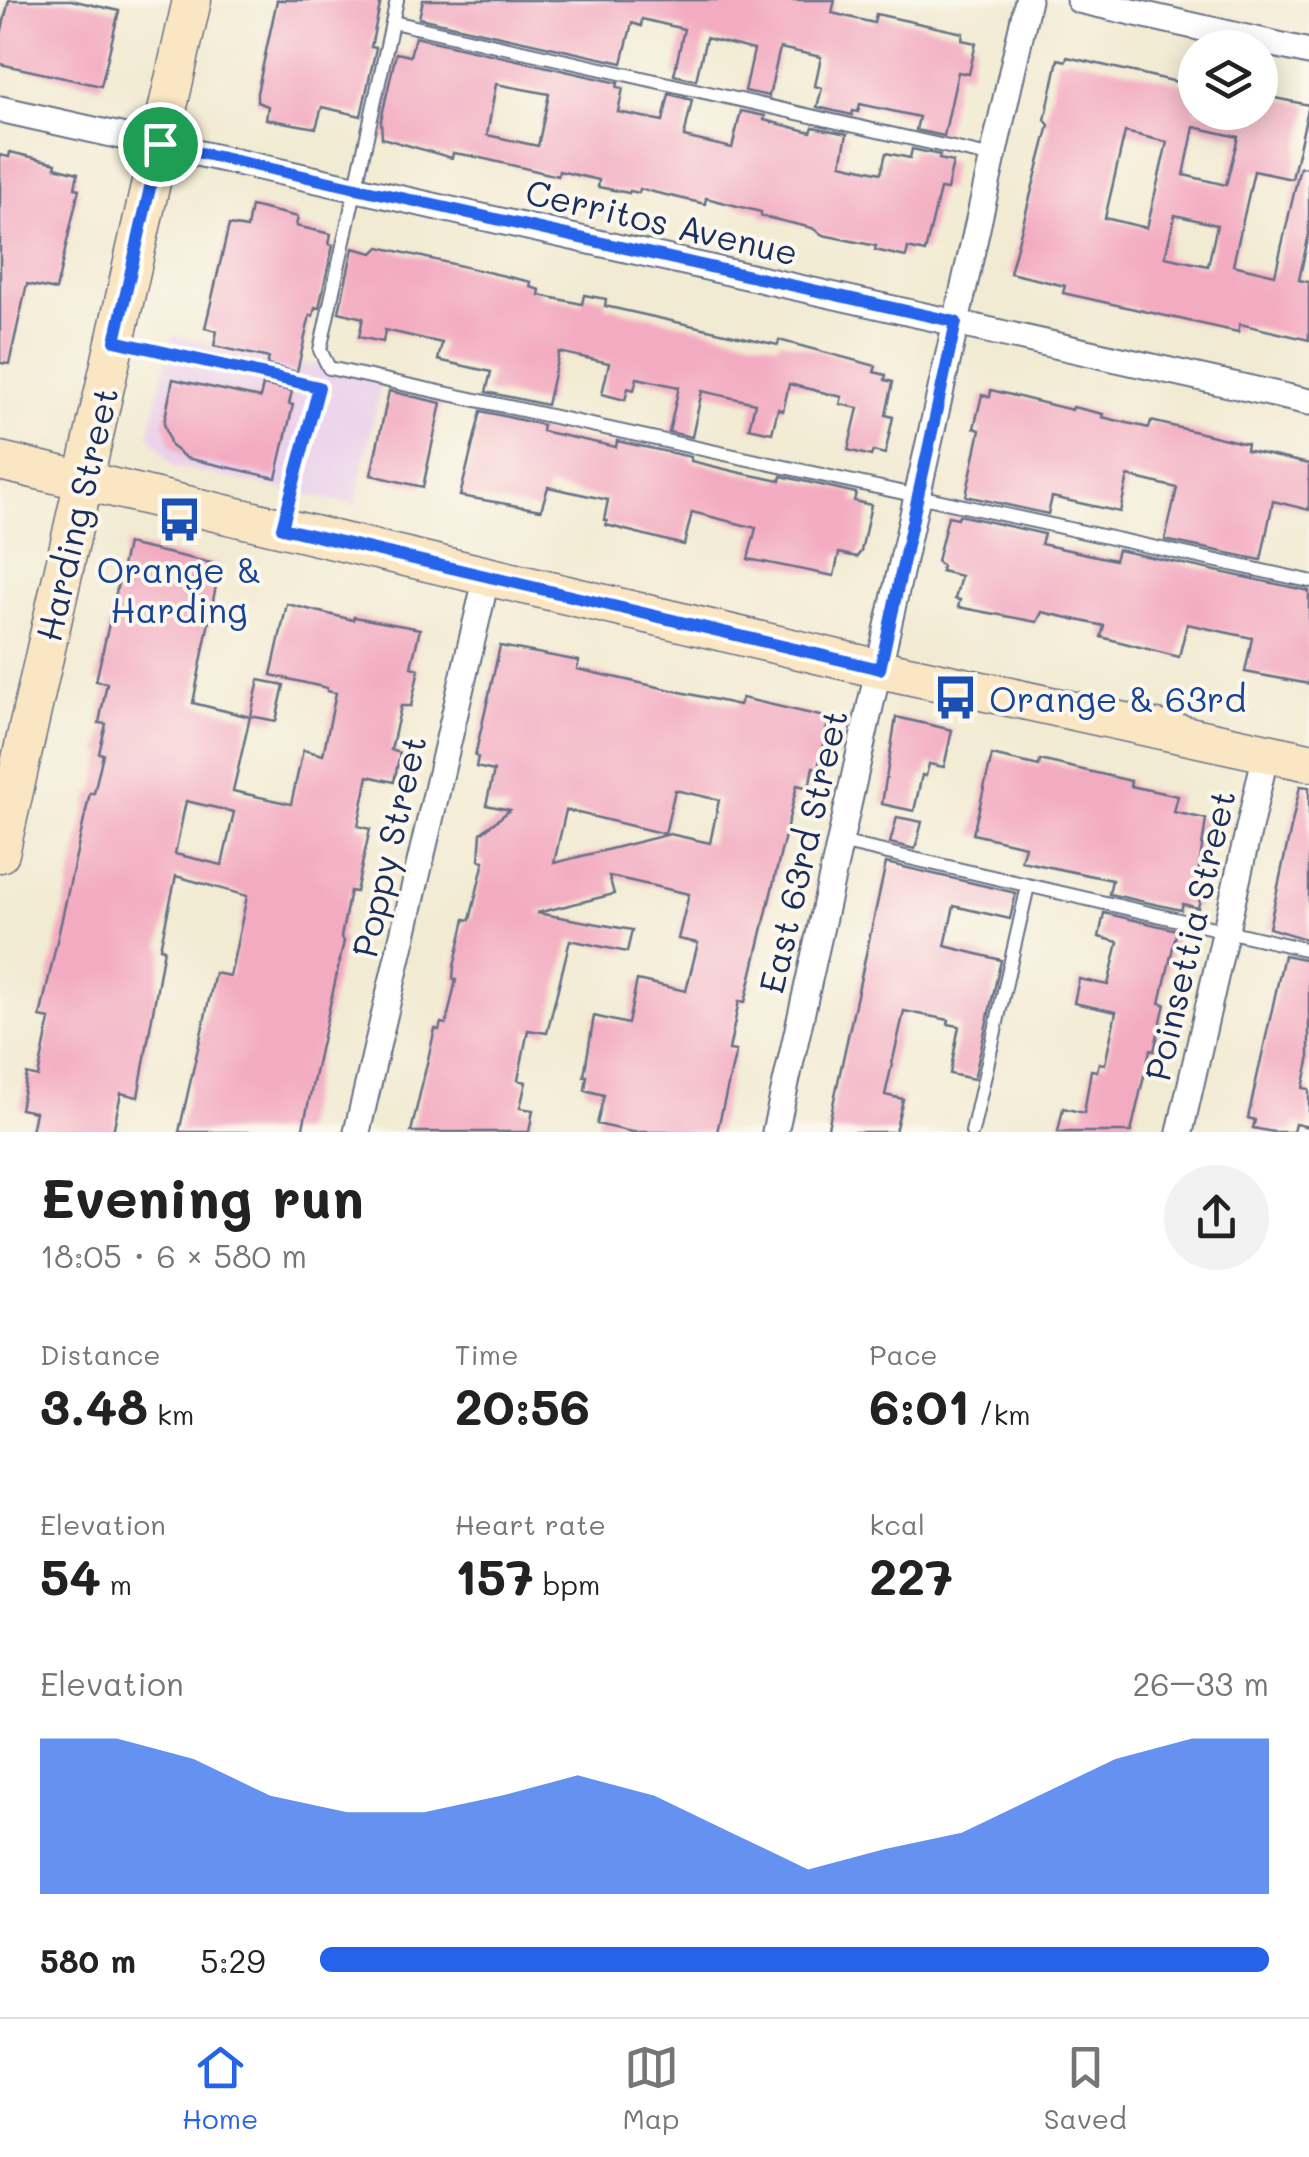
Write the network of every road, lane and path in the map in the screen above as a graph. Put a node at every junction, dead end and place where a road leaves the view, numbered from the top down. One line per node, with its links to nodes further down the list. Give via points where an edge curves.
1 (192, 0): 8 (street, Harding Street)
2 (397, 0): 5 (lane)
3 (1028, 0): 9 (street, East 63rd Street)
4 (1079, 0): 6 (street)
5 (392, 22): 9 (lane); 10 (lane)
6 (1309, 52)
7 (0, 109): 8 (street, Cerritos Avenue)
8 (160, 144): 10 (street, Cerritos Avenue); 12 (street, Harding Street)
9 (992, 157): 11 (street, East 63rd Street)
10 (356, 190): 11 (street, Cerritos Avenue); 16 (lane, via 320,350 329,368)
11 (956, 322): 13 (street, Cerritos Avenue); 16 (street, East 63rd Street)
12 (115, 341): 15 (street, Harding Street); 17 (lane, via 319,387)
13 (1309, 402)
14 (0, 461): 15 (street)
15 (83, 482): 17 (street); 24 (street, Harding Street)
16 (917, 494): 19 (lane); 20 (street, East 63rd Street)
17 (282, 528): 18 (street)
18 (486, 576): 20 (street); 28 (street, Poppy Street)
19 (1309, 582)
20 (880, 669): 21 (street); 23 (street, East 63rd Street)
21 (1266, 753): 22 (street); 26 (street, Poinsettia Street)
22 (1309, 762)
23 (840, 842): 25 (lane); 29 (street, East 63rd Street)
24 (1, 846)
25 (1028, 886): 26 (lane); 30 (lane)
26 (1226, 931): 27 (lane); 31 (street, Poinsettia Street)
27 (1309, 950)
28 (358, 1132)
29 (774, 1132)
30 (972, 1132)
31 (1180, 1132)

